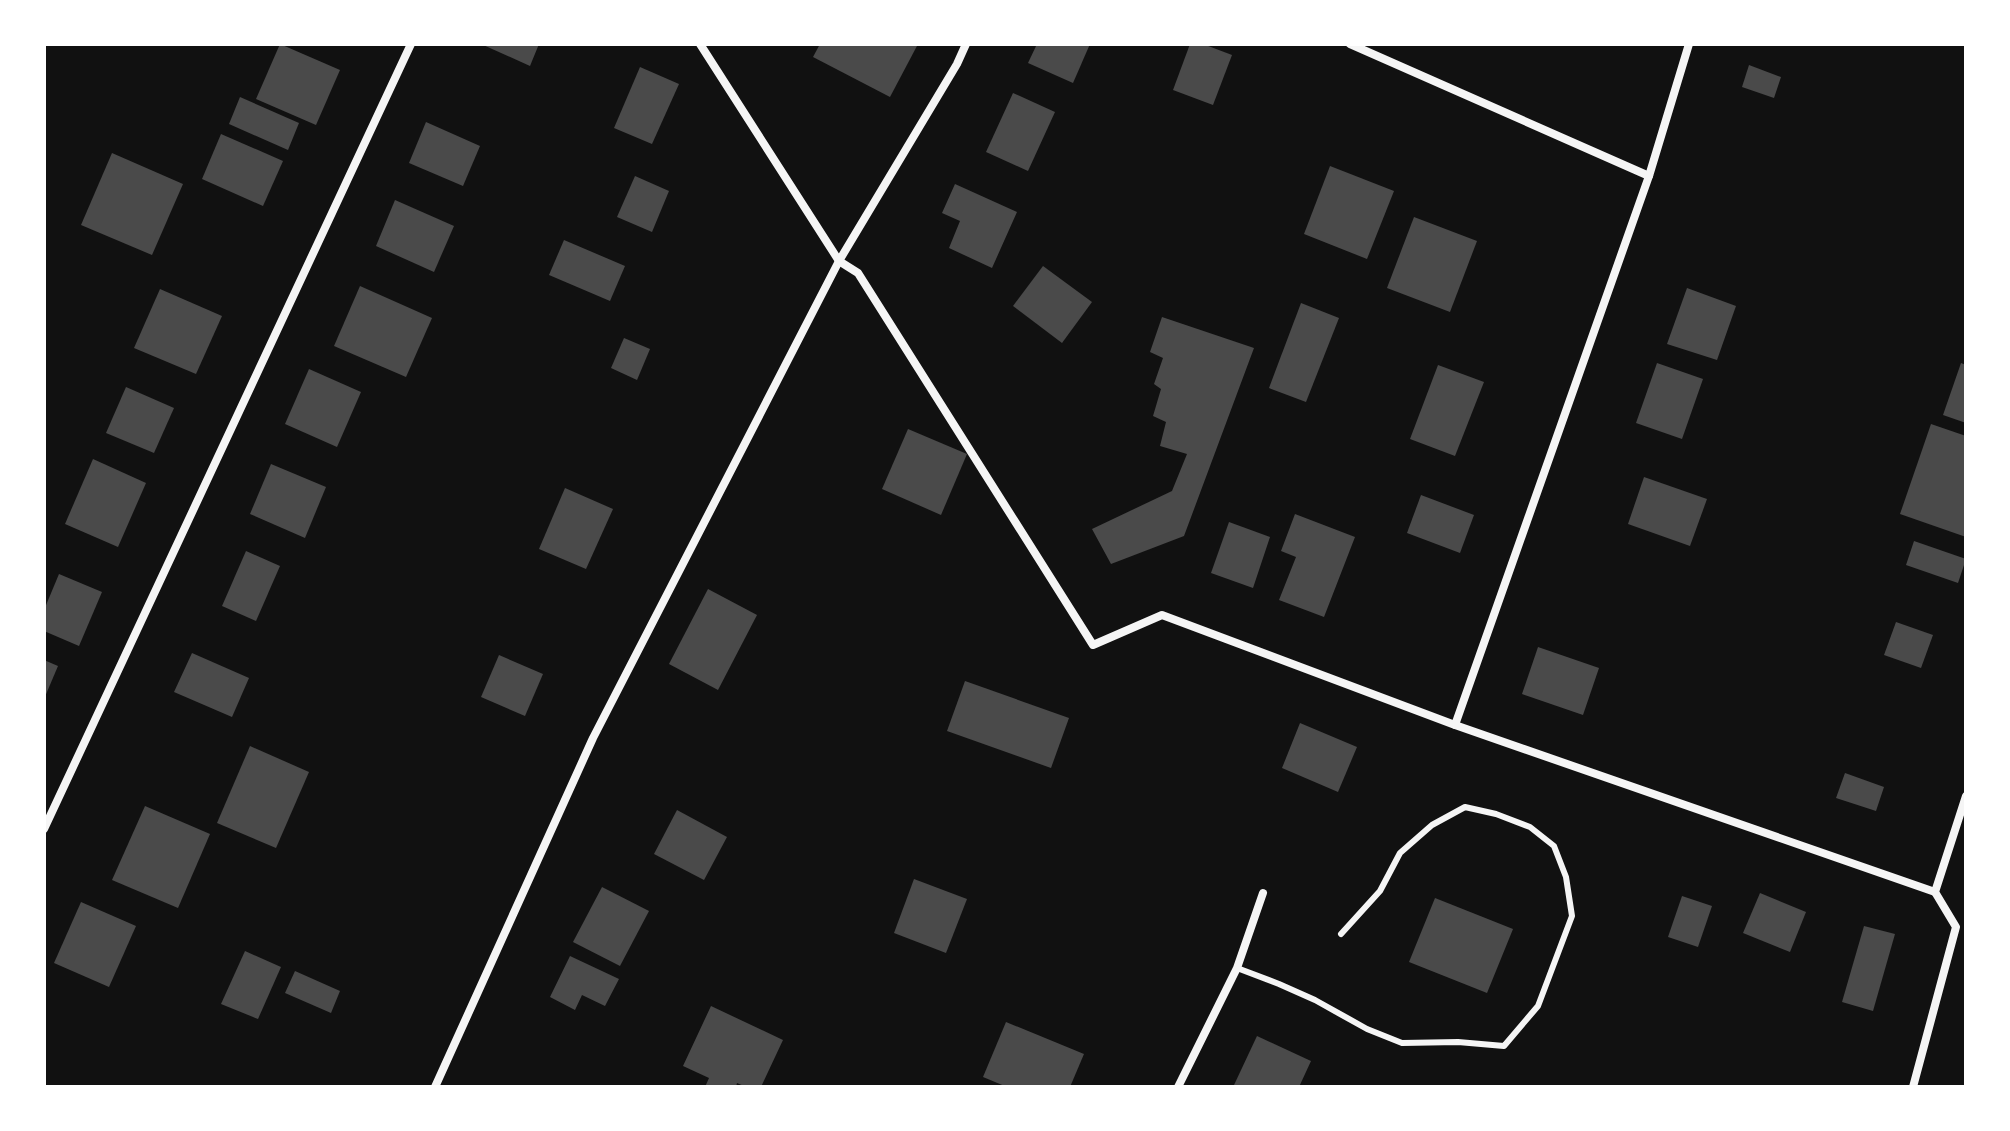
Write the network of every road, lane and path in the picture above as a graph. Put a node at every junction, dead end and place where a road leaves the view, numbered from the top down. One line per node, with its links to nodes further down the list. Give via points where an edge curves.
1 (411, 44): 10 (street)
2 (700, 44): 7 (street)
3 (966, 44): 7 (street)
4 (1350, 44): 6 (street)
5 (1689, 44): 6 (street)
6 (1649, 176): 8 (street)
7 (839, 261): 8 (street, via 858,273 1093,645 1162,615); 15 (street, via 593,738)
8 (1455, 725): 11 (street)
9 (1966, 796): 11 (street)
10 (44, 829)
11 (1935, 892): 17 (street, via 1956,927)
12 (1263, 893): 14 (street)
13 (1341, 934): 14 (lane, via 1380,891 1400,853 1432,825 1465,807 1530,827 1554,846 1566,877 1572,916 1538,1006 1504,1046 1402,1043)
14 (1237, 968): 16 (street)
15 (435, 1087)
16 (1178, 1087)
17 (1913, 1087)

